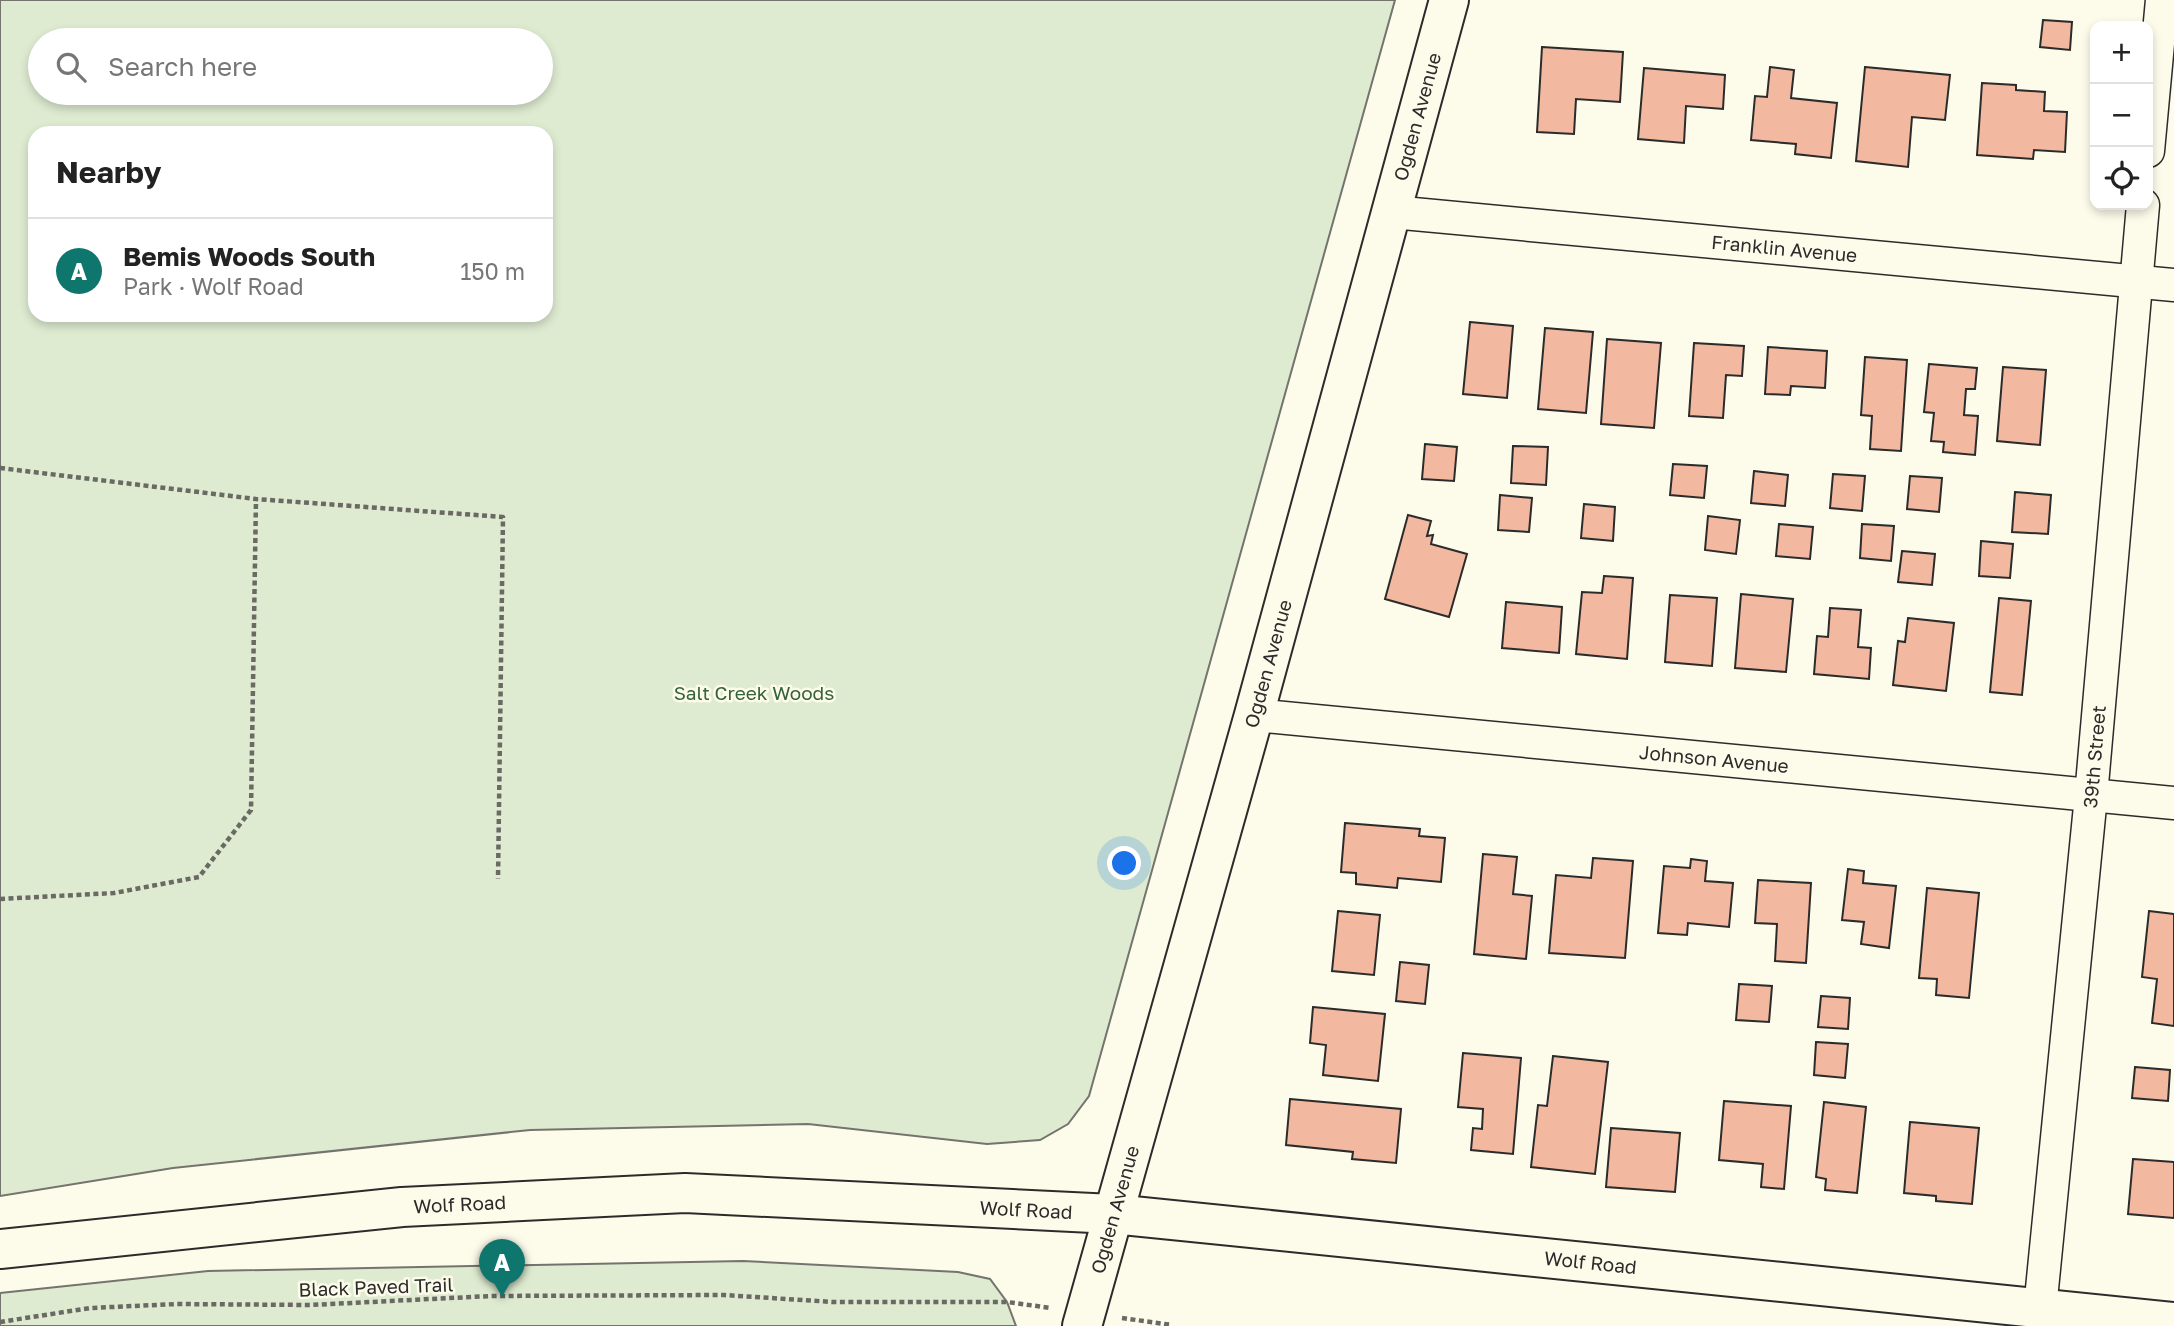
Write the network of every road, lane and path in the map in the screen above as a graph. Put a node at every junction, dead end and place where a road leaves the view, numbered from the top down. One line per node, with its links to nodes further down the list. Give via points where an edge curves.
1 (1449, 0): 5 (main road, Ogden Avenue)
2 (2162, 0): 3 (street)
3 (2148, 147)
4 (2142, 210): 6 (street, 39th Street)
5 (1392, 212): 6 (street, Franklin Avenue); 10 (main road, Ogden Avenue)
6 (2135, 282): 7 (street, Franklin Avenue); 11 (street, 39th Street)
7 (2174, 285)
8 (0, 468): 9 (path)
9 (256, 499): 13 (path, via 503,517); 14 (path, via 251,810 199,877 114,893)
10 (1254, 715): 11 (street, Johnson Avenue); 15 (main road, Ogden Avenue)
11 (2091, 796): 12 (street, Johnson Avenue); 18 (street, 39th Street)
12 (2174, 803)
13 (498, 879)
14 (0, 899)
15 (1113, 1214): 16 (main road, Wolf Road, via 685,1193 402,1207); 18 (main road, Wolf Road); 21 (main road, Ogden Avenue)
16 (0, 1249)
17 (1007, 1301): 19 (path, Black Paved Trail, via 833,1302 724,1294 491,1296 310,1305 177,1304 103,1308)
18 (2040, 1310): 20 (main road, Wolf Road)
19 (0, 1322)
20 (2174, 1322)
21 (1082, 1326)

